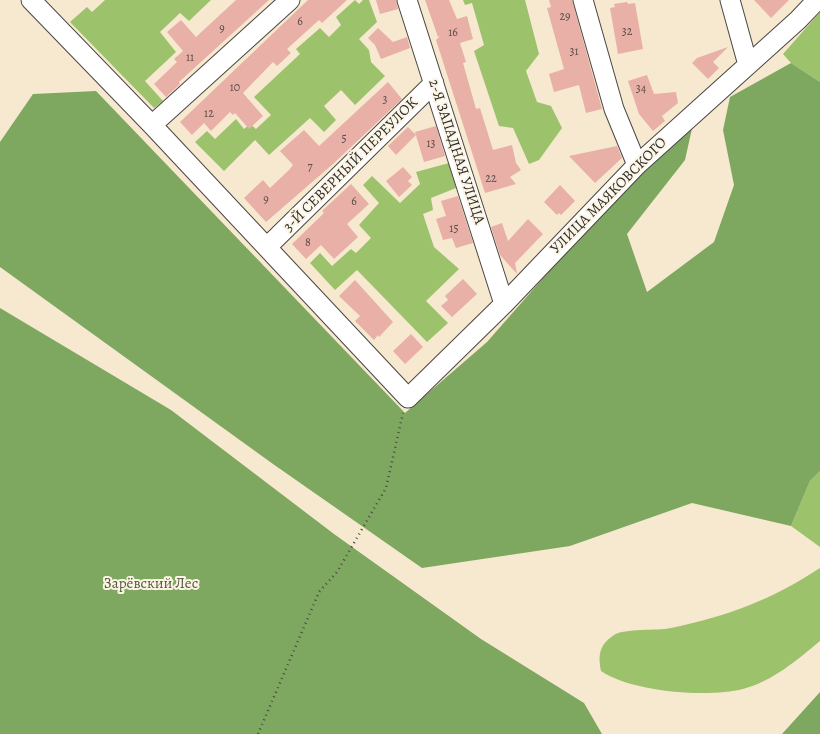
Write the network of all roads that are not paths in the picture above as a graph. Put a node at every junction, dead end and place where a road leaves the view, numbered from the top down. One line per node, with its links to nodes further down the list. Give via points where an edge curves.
1 (290, 0): 9 (street)
2 (407, 0): 8 (street, 2-Я ЗАПАДНАЯ УЛИЦА)
3 (584, 0): 10 (street, via 614,109)
4 (730, 0): 7 (street)
5 (817, 0): 7 (street, УЛИЦА МАЯКОВСКОГО)
6 (34, 1): 9 (street)
7 (748, 65): 10 (street, УЛИЦА МАЯКОВСКОГО)
8 (434, 83): 11 (street, 3-Й СЕВЕРНЫЙ ПЕРЕУЛОК); 12 (street, 2-Я ЗАПАДНАЯ УЛИЦА)
9 (152, 125): 11 (street)
10 (637, 165): 12 (street, УЛИЦА МАЯКОВСКОГО)
11 (268, 247): 12 (street, УЛИЦА МАЯКОВСКОГО, via 408,398)
12 (504, 304)

